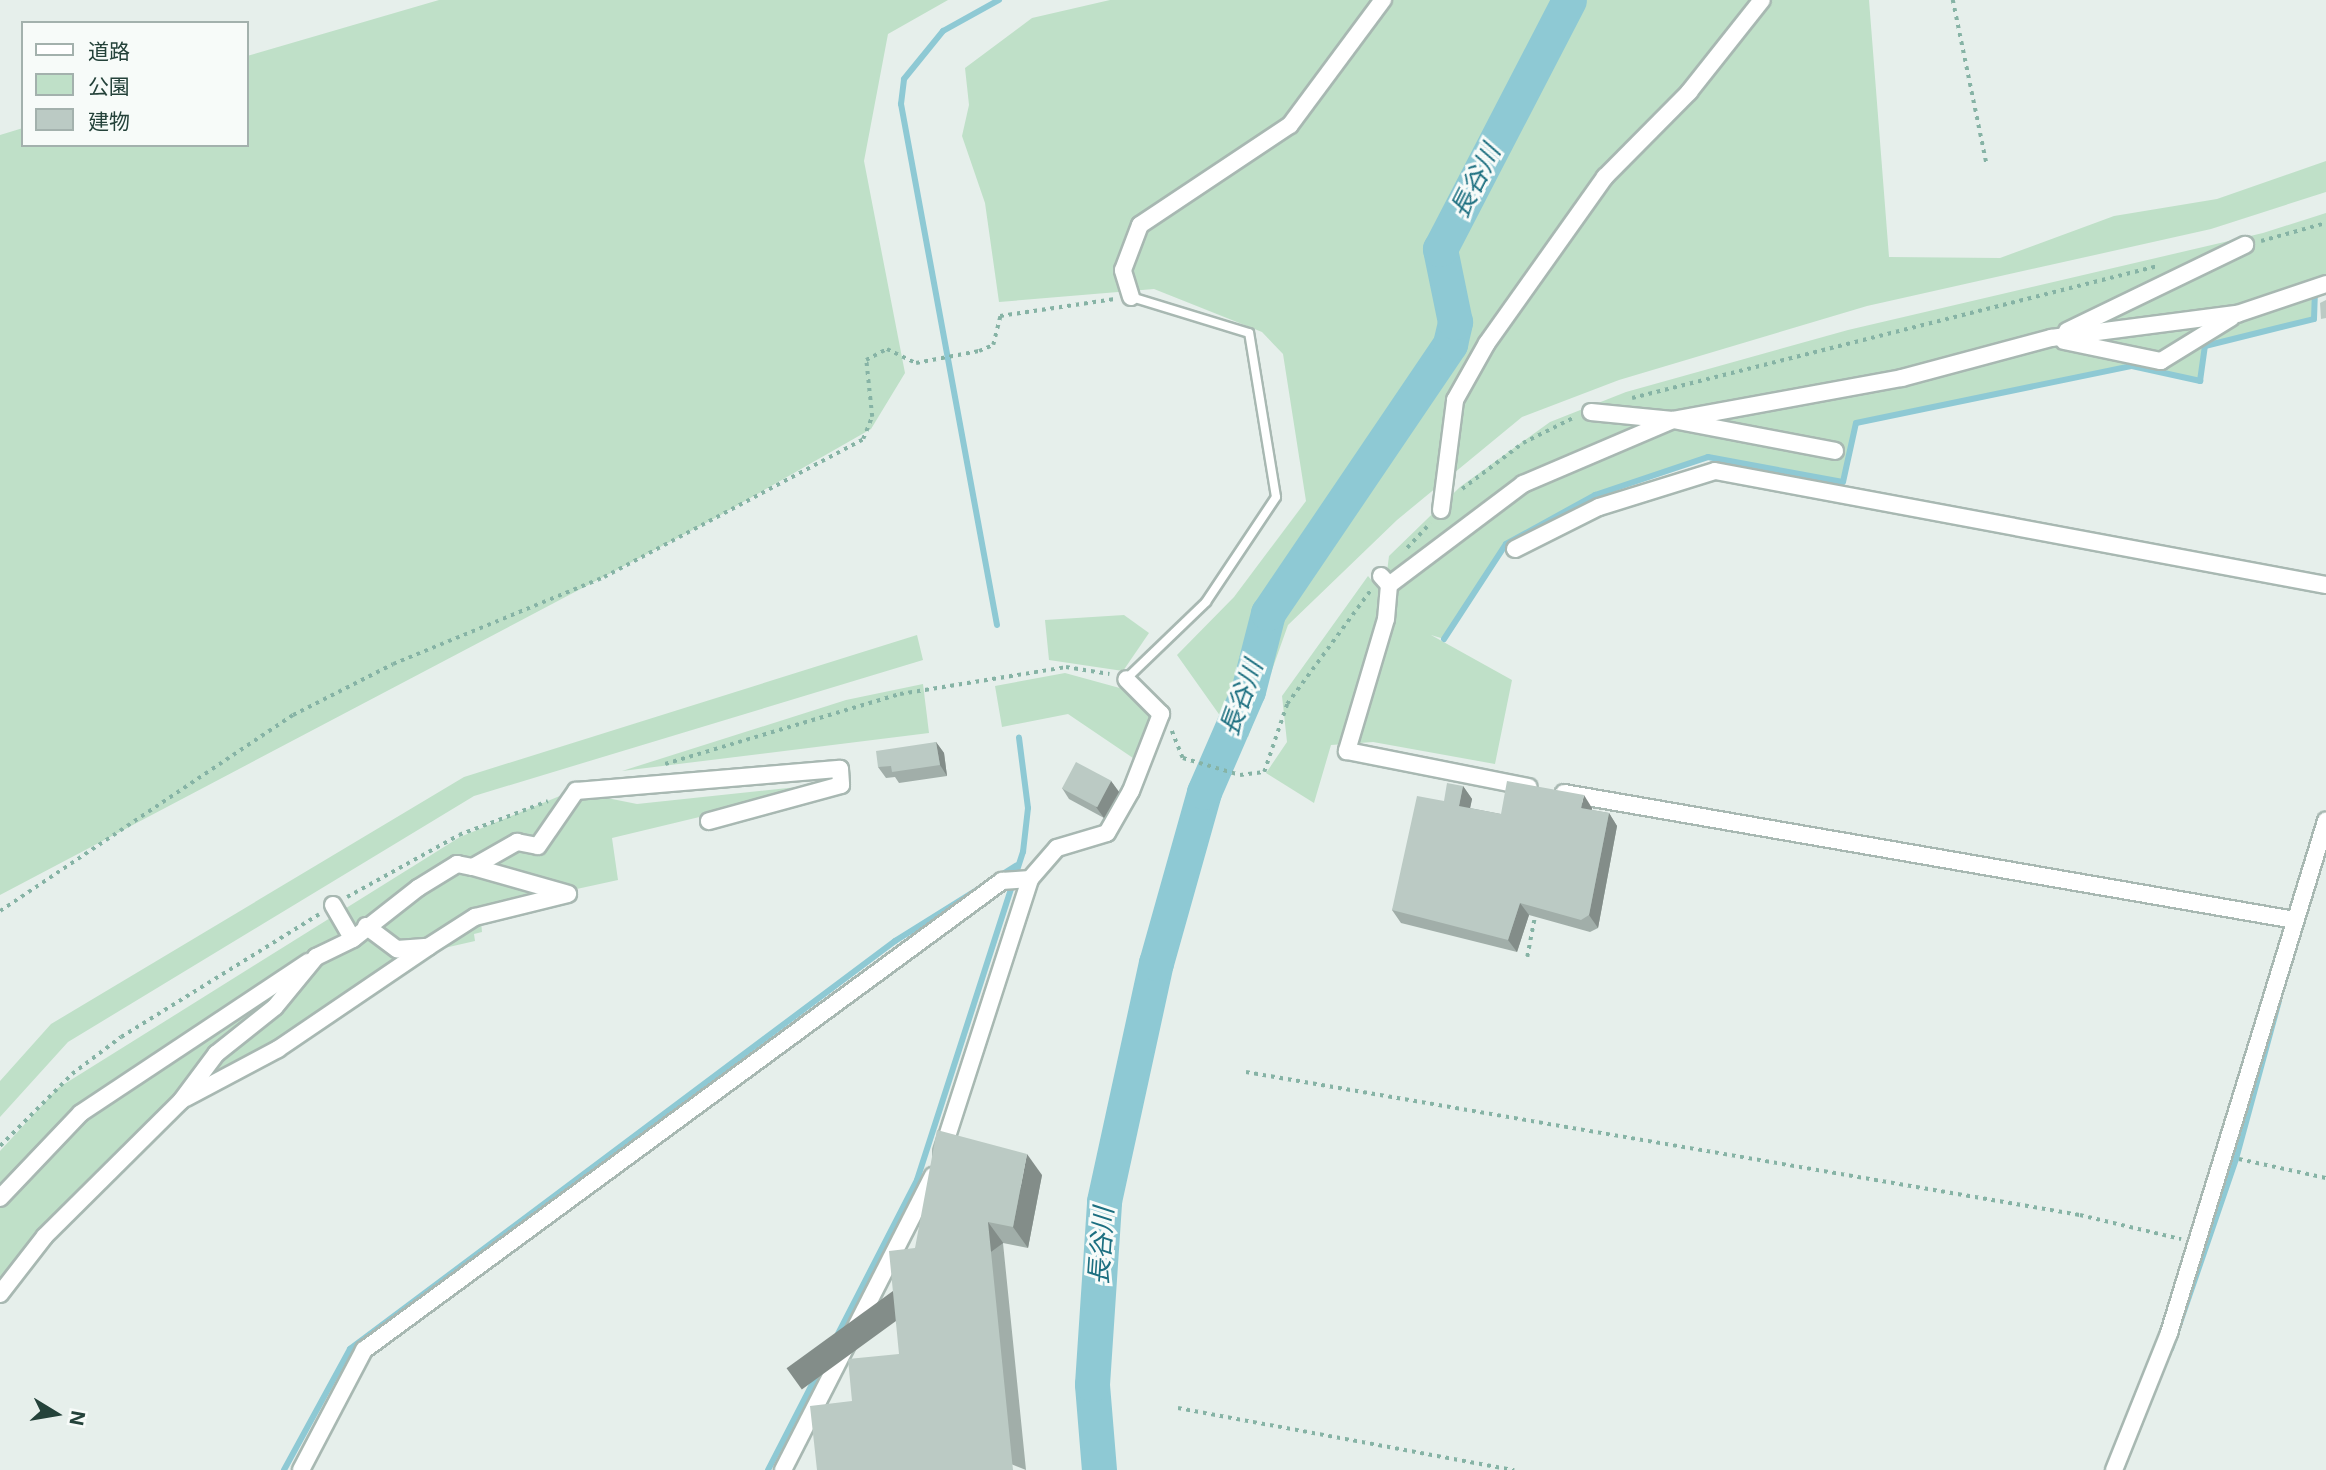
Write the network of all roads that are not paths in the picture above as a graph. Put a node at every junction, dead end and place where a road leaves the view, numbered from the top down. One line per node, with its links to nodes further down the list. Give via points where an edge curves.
1 (1383, 0): 5 (street, via 1290,125 1140,225 1123,271)
2 (1762, 0): 11 (street, via 1689,92 1605,177 1487,343 1455,400)
3 (2245, 245): 7 (street)
4 (2326, 284): 6 (street)
5 (1131, 297): 14 (lane, via 1249,333 1276,497 1206,602)
6 (2237, 314): 7 (street); 7 (street, via 2161,361)
7 (2052, 338): 9 (street, via 1902,378)
8 (1591, 412): 9 (street)
9 (1673, 420): 10 (street); 20 (street, via 1523,484 1385,581 1386,619 1347,751 1921,859)
10 (1835, 451)
11 (1441, 510)
12 (1515, 549): 13 (street, via 1599,507 1715,471)
13 (2326, 585)
14 (1126, 679): 18 (street, via 1161,714 1107,833 1057,848)
15 (709, 821): 17 (street, via 841,786 841,769 610,793 576,791 538,846 517,842)
16 (2325, 824): 20 (street)
17 (472, 867): 21 (street, via 457,864); 23 (street, via 568,894 475,917)
18 (1030, 879): 28 (street, via 1002,881 364,1350); 29 (street, via 932,1180)
19 (333, 905): 22 (street)
20 (2295, 920): 30 (street, via 2193,1241 2169,1334)
21 (366, 926): 22 (street); 23 (street, via 397,949)
22 (353, 939): 24 (street)
23 (428, 947): 25 (street, via 278,1049)
24 (316, 957): 25 (street, via 275,1007 216,1054); 26 (street, via 81,1113)
25 (181, 1101): 27 (street, via 45,1236)
26 (0, 1198)
27 (0, 1294)
28 (301, 1470)
29 (783, 1470)
30 (2114, 1470)

